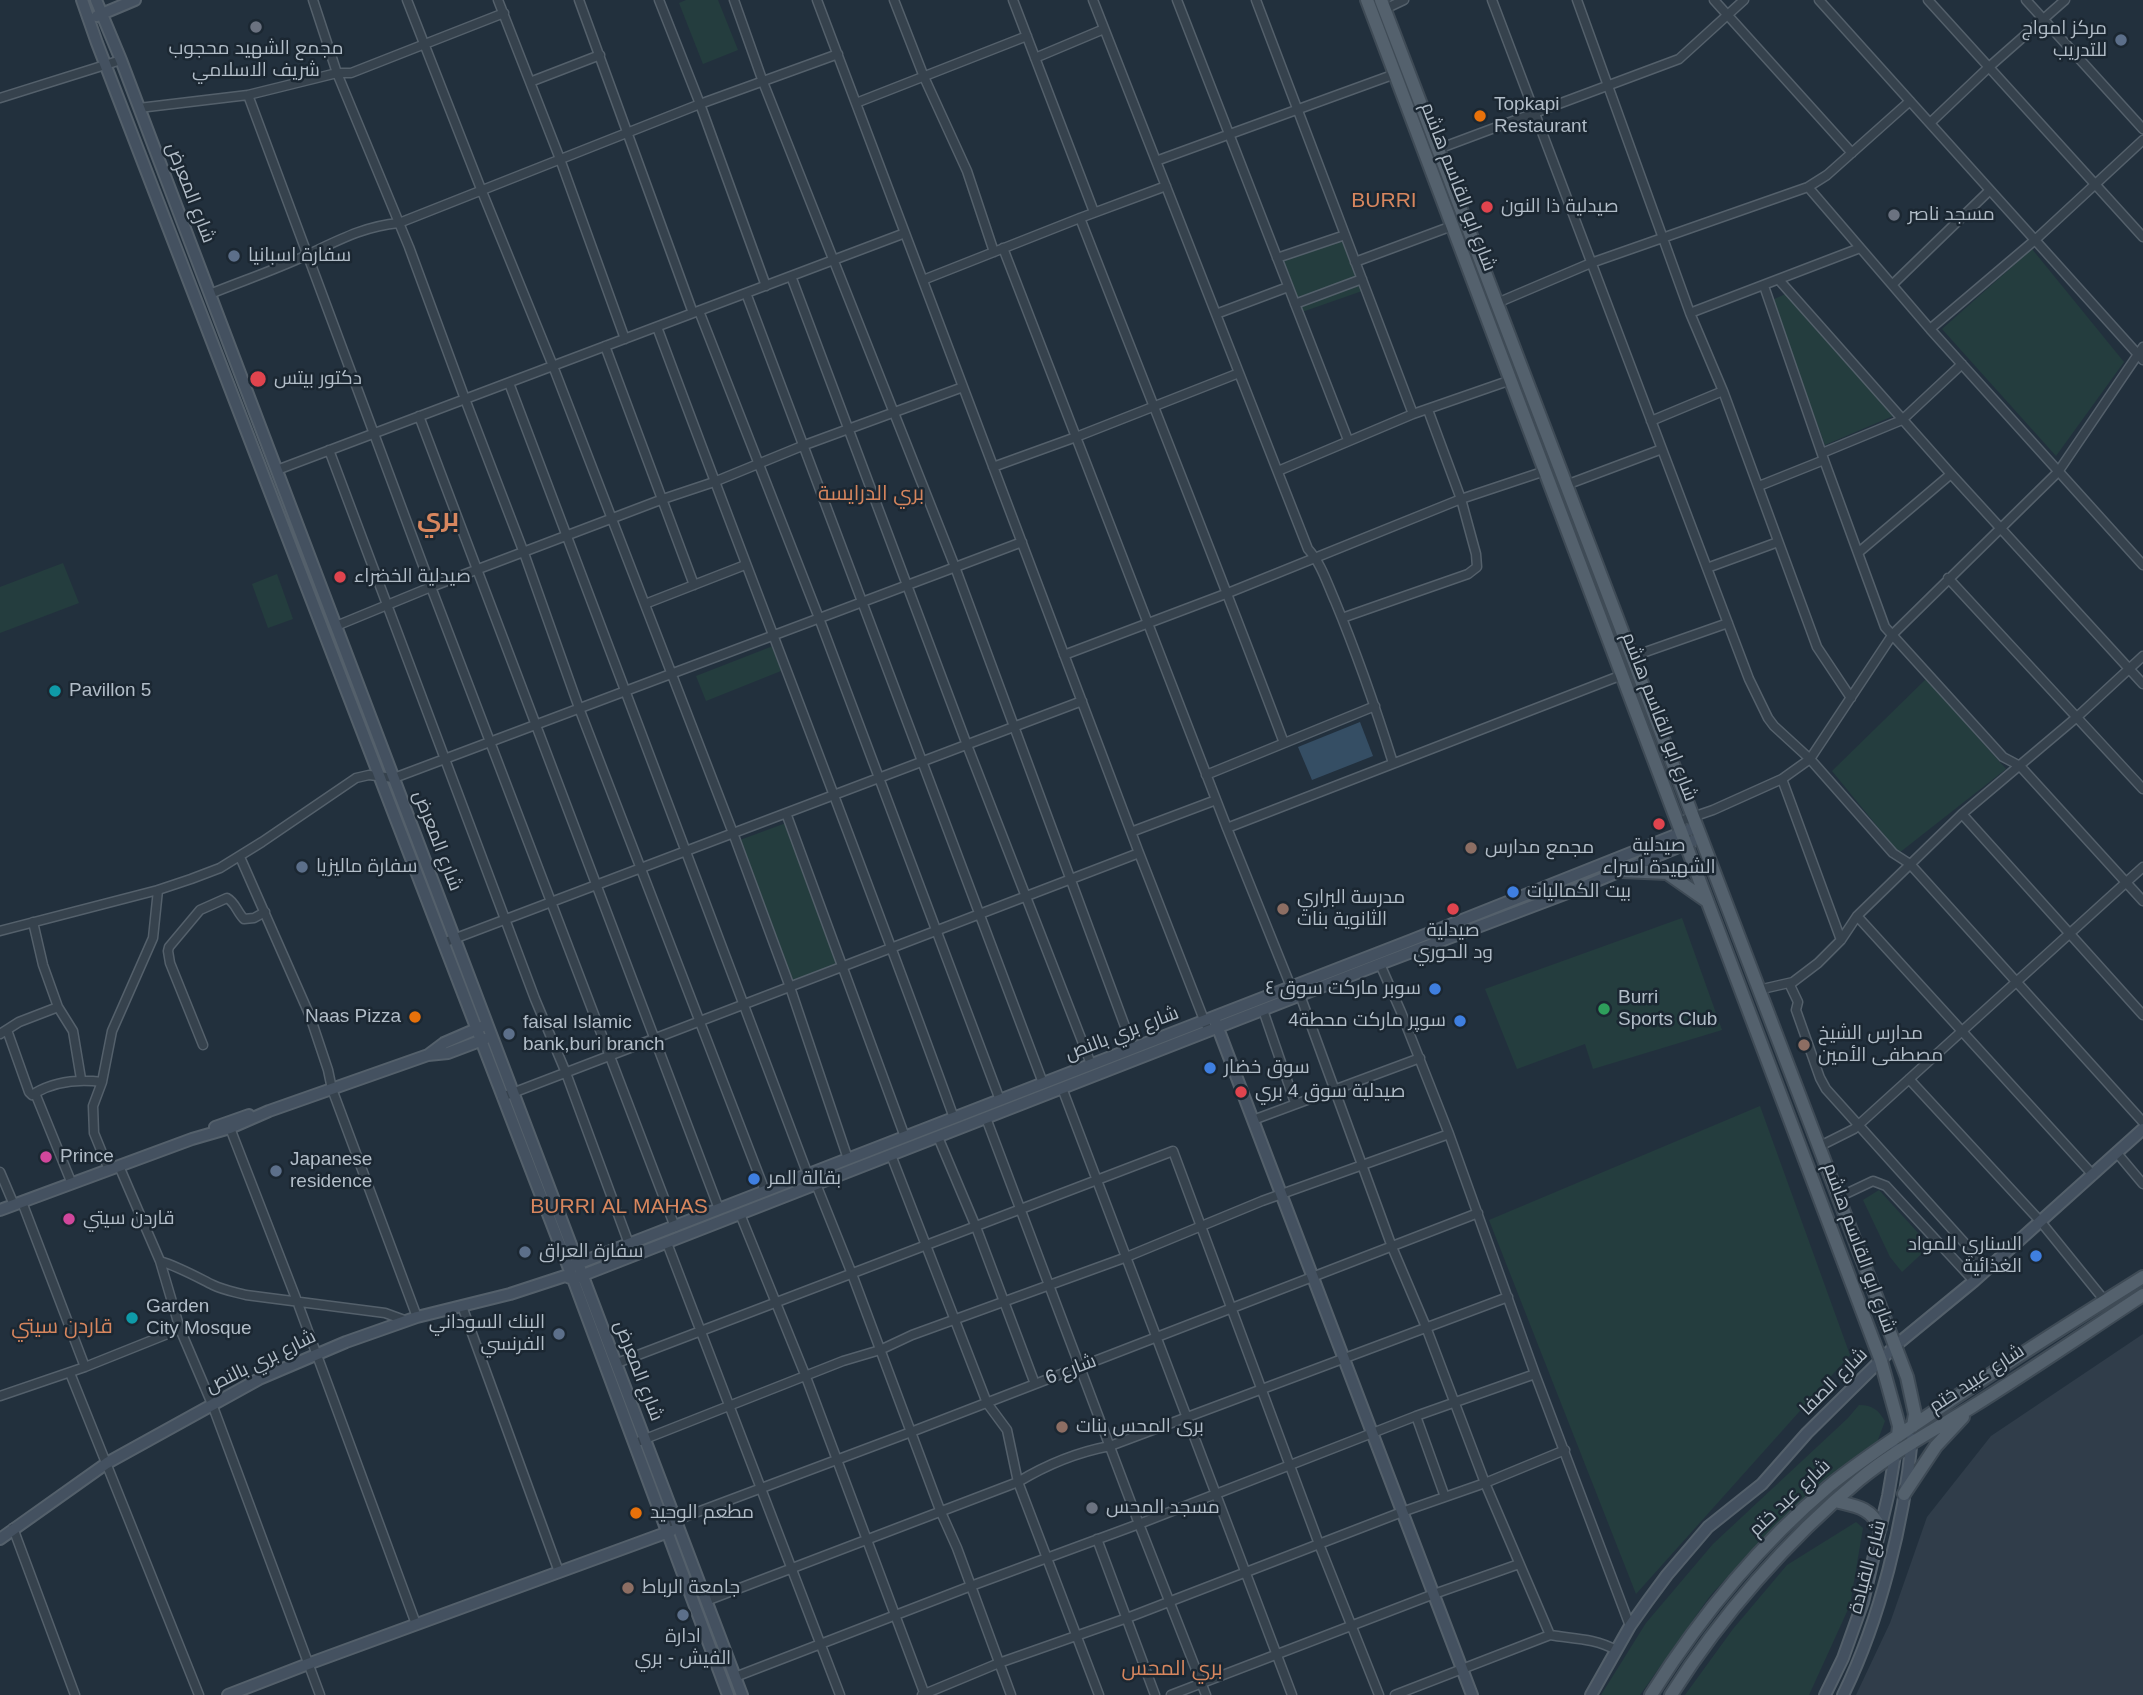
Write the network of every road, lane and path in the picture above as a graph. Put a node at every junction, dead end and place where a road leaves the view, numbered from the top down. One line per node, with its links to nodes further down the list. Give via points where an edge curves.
1 (82, 0): 30 (main road, شارع المعرض)
2 (96, 0): 28 (main road, شارع المعرض)
3 (135, 0): 28 (main road)
4 (313, 0): 41 (street)
5 (407, 0): 34 (street)
6 (498, 0): 27 (street)
7 (579, 0): 36 (street)
8 (659, 0): 51 (street)
9 (734, 0): 45 (street)
10 (817, 0): 35 (street)
11 (894, 0): 43 (street)
12 (1013, 0): 33 (street)
13 (1094, 0): 32 (street)
14 (1177, 0): 58 (street)
15 (1256, 0): 53 (street)
16 (1367, 0): 42 (main road, شارع ابو القاسم هاشم)
17 (1404, 0): 26 (street)
18 (1492, 0): 54 (street)
19 (1577, 0): 46 (street)
20 (1713, 0): 29 (street)
21 (1744, 0): 29 (street)
22 (1819, 0): 49 (street)
23 (1928, 0): 40 (street)
24 (2026, 0): 31 (street)
25 (2065, 0): 31 (street)
26 (1383, 4): 60 (main road, شارع ابو القاسم هاشم)
27 (504, 13): 34 (street); 44 (street)
28 (102, 14): 30 (main road); 38 (main road, شارع المعرض)
29 (1728, 14): 46 (street, via 1679,59); 61 (street)
30 (88, 20): 39 (main road, شارع المعرض)
31 (2044, 20): 40 (street); 56 (street)
32 (1104, 29): 37 (street); 63 (street)
33 (1027, 36): 37 (street); 43 (street)
34 (424, 45): 41 (street, via 351,73); 67 (street)
35 (838, 54): 45 (street); 50 (street)
36 (600, 55): 44 (street); 57 (street)
37 (1035, 58): 69 (street)
38 (121, 60): 39 (street); 52 (main road, شارع المعرض)
39 (106, 65): 48 (street); 126 (main road, شارع المعرض)
40 (1989, 67): 55 (street); 64 (street)
41 (337, 73): 47 (street); 71 (street)
42 (1395, 74): 53 (street); 72 (main road, شارع ابو القاسم هاشم)
43 (924, 77): 50 (street); 80 (street, via 962,158)
44 (530, 82): 62 (street)
45 (763, 82): 51 (street); 83 (street)
46 (1609, 85): 54 (street); 75 (street)
47 (248, 95): 52 (street); 81 (street)
48 (0, 99)
49 (1910, 102): 55 (street); 61 (street)
50 (856, 103): 73 (street)
51 (700, 104): 57 (street); 91 (street)
52 (139, 108): 95 (main road, شارع المعرض)
53 (1298, 109): 58 (street); 74 (street)
54 (1535, 113): 60 (street); 85 (street)
55 (1930, 123): 68 (street)
56 (2143, 129)
57 (628, 133): 62 (street); 98 (street)
58 (1229, 134): 63 (street); 82 (street)
59 (2143, 140): 64 (street)
60 (1438, 149): 96 (main road, شارع ابو القاسم هاشم)
61 (1852, 153): 66 (street)
62 (560, 159): 67 (street); 103 (street)
63 (1156, 161): 65 (street)
64 (2096, 185): 76 (street); 77 (street)
65 (1166, 186): 69 (street); 100 (street)
66 (1808, 187): 75 (street); 79 (street)
67 (481, 190): 71 (street); 107 (street)
68 (1990, 190): 77 (street); 90 (street)
69 (1094, 212): 70 (street)
70 (1080, 218): 78 (street); 114 (street)
71 (399, 223): 81 (street, via 367,228); 113 (street)
72 (1452, 226): 84 (street); 109 (main road, شارع ابو القاسم هاشم)
73 (905, 233): 83 (street); 88 (street)
74 (1345, 235): 82 (street); 84 (street)
75 (1664, 237): 85 (street); 99 (street)
76 (2143, 237)
77 (2035, 240): 102 (street); 105 (street)
78 (1003, 248): 80 (street); 123 (street)
79 (1860, 248): 89 (street); 90 (street)
80 (994, 252): 88 (street)
81 (307, 255): 95 (street); 122 (street)
82 (1278, 258): 93 (street)
83 (835, 260): 86 (street); 116 (street)
84 (1355, 262): 87 (street)
85 (1591, 263): 96 (street); 120 (street)
86 (791, 276): 91 (street); 121 (street)
87 (1362, 279): 97 (street); 117 (street)
88 (923, 280): 111 (street)
89 (1780, 280): 92 (street); 119 (street)
90 (1893, 284): 102 (street)
91 (766, 286): 94 (street)
92 (1764, 286): 99 (street); 130 (street)
93 (1288, 287): 97 (street); 100 (street)
94 (746, 293): 98 (street); 127 (street)
95 (210, 294): 124 (main road, شارع المعرض)
96 (1497, 303): 139 (main road, شارع ابو القاسم هاشم)
97 (1295, 304): 125 (street)
98 (696, 312): 101 (street); 131 (street)
99 (1690, 313): 112 (street)
100 (1216, 314): 108 (street)
101 (657, 327): 103 (street); 138 (street)
102 (1930, 329): 106 (street)
103 (625, 339): 104 (street)
104 (605, 346): 107 (street); 141 (street)
105 (2141, 354): 136 (street)
106 (1962, 364): 119 (street); 136 (street)
107 (553, 366): 110 (street); 143 (street)
108 (1239, 373): 114 (street); 134 (street)
109 (1511, 380): 115 (street); 135 (main road, شارع ابو القاسم هاشم)
110 (509, 383): 113 (street); 145 (street)
111 (963, 387): 116 (street); 132 (street)
112 (1723, 391): 120 (street); 140 (street)
113 (465, 399): 118 (street); 149 (street)
114 (1153, 407): 123 (street); 160 (street)
115 (1428, 410): 117 (street); 142 (street)
116 (895, 412): 121 (street); 153 (street)
117 (1413, 414): 125 (street)
118 (419, 416): 122 (street); 155 (street)
119 (1902, 420): 130 (street); 137 (street)
120 (1651, 421): 128 (street)
121 (848, 430): 127 (street); 158 (street)
122 (374, 433): 129 (street); 159 (street)
123 (1076, 437): 132 (street); 169 (street)
124 (265, 439): 126 (main road); 133 (main road, شارع المعرض)
125 (1348, 440): 134 (street)
126 (251, 444): 166 (main road, شارع المعرض)
127 (802, 446): 131 (street); 161 (street)
128 (1662, 449): 139 (street); 154 (street)
129 (329, 450): 133 (street); 163 (street)
130 (1823, 457): 140 (street); 148 (street)
131 (760, 464): 138 (street); 164 (street)
132 (993, 467): 146 (street)
133 (277, 470): 167 (main road, شارع المعرض)
134 (1278, 471): 150 (street, via 1308,549)
135 (1545, 471): 142 (street); 177 (main road, شارع ابو القاسم هاشم)
136 (2057, 472): 144 (street); 152 (street)
137 (1951, 474): 144 (street); 148 (street)
138 (714, 482): 141 (street); 151 (street)
139 (1566, 485): 174 (main road, شارع ابو القاسم هاشم)
140 (1759, 486): 147 (street)
141 (663, 499): 143 (street); 157 (street)
142 (1461, 499): 150 (street); 165 (street, via 1477,567)
143 (611, 519): 145 (street); 162 (street)
144 (2000, 528): 156 (street); 175 (street)
145 (566, 536): 149 (street); 179 (street)
146 (1022, 542): 153 (street); 172 (street)
147 (1778, 542): 154 (street); 180 (street, via 1816,647)
148 (1859, 552): 170 (street, via 1885,627)
149 (524, 553): 155 (street); 183 (street)
150 (1317, 558): 160 (street); 165 (street)
151 (746, 565): 157 (street); 171 (street)
152 (2143, 565)
153 (955, 567): 158 (street); 186 (street)
154 (1707, 568): 168 (street)
155 (476, 570): 159 (street); 185 (street)
156 (1948, 578): 170 (street); 184 (street)
157 (694, 585): 162 (street)
158 (906, 585): 161 (street); 189 (street)
159 (431, 587): 163 (street); 187 (street)
160 (1228, 593): 169 (street); 188 (street)
161 (862, 602): 164 (street); 192 (street)
162 (645, 604): 176 (street)
163 (388, 606): 167 (street); 190 (street)
164 (819, 618): 171 (street); 198 (street)
165 (1342, 618): 182 (street)
166 (320, 623): 167 (main road); 195 (main road, شارع المعرض)
167 (335, 623): 197 (main road, شارع المعرض)
168 (1728, 623): 174 (street); 191 (street, via 1768,718)
169 (1148, 624): 172 (street); 196 (street)
170 (1893, 634): 180 (street); 194 (street, via 2003,757)
171 (773, 635): 176 (street); 201 (street)
172 (1064, 655): 181 (street)
173 (2143, 656): 175 (street)
174 (1631, 657): 205 (main road, شارع ابو القاسم هاشم)
175 (2130, 668): 178 (street); 184 (street)
176 (671, 674): 179 (street); 208 (street)
177 (1622, 675): 193 (street); 209 (main road, شارع ابو القاسم هاشم)
178 (2143, 684)
179 (625, 691): 183 (street); 210 (street)
180 (1851, 698): 191 (street)
181 (1082, 701): 186 (street); 207 (street)
182 (1375, 706): 188 (street); 193 (street)
183 (579, 708): 185 (street); 215 (street)
184 (2077, 717): 194 (street); 200 (street)
185 (536, 724): 187 (street); 219 (street)
186 (1014, 727): 189 (street); 217 (street)
187 (491, 741): 190 (street); 223 (street)
188 (1284, 743): 196 (street)
189 (967, 745): 192 (street); 221 (street)
190 (445, 758): 197 (street); 228 (street)
191 (1810, 759): 199 (street); 213 (street, via 1893,853)
192 (923, 761): 198 (street); 226 (street)
193 (1393, 763): 206 (street)
194 (2020, 766): 204 (street); 218 (street)
195 (379, 775): 197 (street); 212 (street, via 351,781); 235 (main road, شارع المعرض)
196 (1206, 775): 202 (street)
197 (394, 778): 233 (main road, شارع المعرض)
198 (878, 778): 201 (street); 231 (street)
199 (1782, 779): 205 (street, via 1713,810); 234 (street)
200 (2143, 789)
201 (835, 795): 203 (street); 236 (street)
202 (1216, 800): 206 (street); 207 (street)
203 (786, 813): 208 (street); 238 (street)
204 (1962, 814): 213 (street); 232 (street)
205 (1696, 827): 209 (main road, شارع بري بالنص); 209 (street); 242 (main road, شارع ابو القاسم هاشم)
206 (1227, 828): 243 (street)
207 (1131, 832): 211 (street)
208 (733, 833): 210 (street); 241 (street)
209 (1682, 833): 216 (main road, شارع بري بالنص); 224 (main road, شارع ابو القاسم هاشم); 243 (main road, شارع بري بالنص)
210 (686, 851): 215 (street); 244 (street)
211 (1139, 853): 217 (street); 249 (street)
212 (240, 856): 220 (street); 225 (street)
213 (1910, 864): 227 (street); 239 (street)
214 (2143, 867): 218 (street)
215 (641, 868): 219 (street); 248 (street)
216 (1622, 871): 224 (main road, via 1667,873); 237 (main road, شارع بري بالنص)
217 (1070, 880): 221 (street); 256 (street)
218 (2126, 882): 222 (street); 232 (street)
219 (596, 886): 223 (street); 254 (street)
220 (158, 890): 229 (street); 263 (street, via 153,938 112,1031)
221 (1026, 897): 226 (street); 259 (street)
222 (2143, 901)
223 (551, 902): 228 (street); 257 (street)
224 (1709, 903): 342 (main road, شارع ابو القاسم هاشم)
225 (265, 912): 255 (street, via 244,919 227,898 200,910 169,947 170,963); 266 (street, via 310,1016)
226 (980, 914): 231 (street); 264 (street)
227 (1857, 916): 234 (street); 251 (street)
228 (506, 920): 233 (street); 260 (street)
229 (33, 922): 230 (street); 245 (street)
230 (0, 931)
231 (935, 932): 236 (street); 271 (street)
232 (2070, 933): 239 (street); 247 (street)
233 (455, 939): 235 (street); 250 (main road, شارع المعرض)
234 (1841, 940): 240 (street)
235 (443, 943): 253 (main road, شارع المعرض)
236 (892, 948): 238 (street); 274 (street)
237 (1380, 964): 243 (main road, شارع بري بالنص); 258 (street)
238 (842, 967): 241 (street); 282 (street)
239 (2016, 982): 251 (street); 277 (street)
240 (1789, 983): 242 (street); 278 (street, via 1820,1078)
241 (790, 987): 244 (street); 288 (street)
242 (1758, 990): 285 (main road, شارع ابو القاسم هاشم)
243 (1296, 991): 246 (main road, شارع بري بالنص); 249 (main road, شارع بري بالنص); 267 (street)
244 (743, 1005): 248 (street); 292 (street)
245 (58, 1007): 252 (street); 261 (street, via 72,1031)
246 (1263, 1010): 249 (main road, شارع بري بالنص); 272 (street)
247 (2143, 1015)
248 (701, 1021): 254 (street); 298 (street)
249 (1211, 1024): 256 (main road, شارع بري بالنص); 265 (main road, شارع بري بالنص); 276 (main road)
250 (490, 1030): 253 (main road); 269 (main road, شارع المعرض)
251 (1962, 1031): 262 (street); 293 (street)
252 (3, 1032): 268 (street, via 29,1092)
253 (478, 1035): 266 (main road, via 444,1043 428,1055); 270 (main road, شارع المعرض)
254 (654, 1039): 257 (street); 302 (street)
255 (203, 1045)
256 (1133, 1048): 259 (main road, شارع بري بالنص)
257 (608, 1056): 260 (street); 309 (street)
258 (1420, 1058): 267 (street); 281 (street)
259 (1091, 1064): 264 (main road, شارع بري بالنص)
260 (566, 1073): 269 (street); 312 (street)
261 (81, 1079): 263 (street); 268 (street)
262 (1909, 1079): 278 (street); 307 (street)
263 (102, 1082): 290 (street, via 93,1120 96,1139)
264 (1043, 1083): 271 (main road, شارع بري بالنص)
265 (1062, 1088): 275 (main road, شارع بري بالنص); 294 (street)
266 (332, 1089): 273 (main road); 332 (street)
267 (1334, 1090): 272 (street); 289 (street)
268 (35, 1093): 295 (street)
269 (514, 1093): 270 (street); 318 (main road, شارع المعرض)
270 (502, 1097): 318 (main road, شارع المعرض)
271 (1000, 1100): 274 (main road, شارع بري بالنص)
272 (1295, 1103): 276 (street)
273 (270, 1111): 279 (main road); 284 (main road, via 227,1121)
274 (954, 1118): 282 (main road, شارع بري بالنص)
275 (986, 1118): 283 (main road, شارع بري بالنص); 303 (street)
276 (1253, 1120): 299 (main road)
277 (2143, 1122)
278 (1858, 1126): 285 (street); 317 (street)
279 (230, 1128): 284 (main road); 326 (street)
280 (2143, 1129): 286 (main road, شارع الصفا)
281 (1449, 1134): 289 (street); 305 (street)
282 (905, 1137): 288 (main road, شارع بري بالنص)
283 (937, 1137): 287 (main road, شارع بري بالنص); 310 (street)
284 (192, 1139): 290 (main road)
285 (1818, 1147): 300 (main road, شارع ابو القاسم هاشم)
286 (2117, 1153): 293 (main road, شارع الصفا); 297 (street)
287 (891, 1155): 296 (main road, شارع بري بالنص); 313 (street)
288 (848, 1159): 292 (main road, شارع بري بالنص)
289 (1362, 1166): 299 (street); 314 (street)
290 (114, 1168): 295 (main road); 316 (street)
291 (0, 1172): 301 (street)
292 (808, 1175): 298 (main road, شارع بري بالنص)
293 (2093, 1175): 307 (main road, شارع الصفا)
294 (1097, 1180): 303 (street); 308 (street, via 1173,1152); 315 (street)
295 (72, 1184): 301 (main road)
296 (816, 1184): 306 (main road, شارع بري بالنص); 319 (street)
297 (2143, 1184)
298 (765, 1191): 302 (main road, شارع بري بالنص)
299 (1281, 1194): 308 (street); 320 (main road)
300 (1838, 1198): 322 (street, via 1873,1181 1886,1186); 338 (main road, شارع ابو القاسم هاشم)
301 (18, 1204): 304 (main road); 345 (street)
302 (719, 1209): 309 (main road, شارع بري بالنص)
303 (1021, 1209): 310 (street); 323 (street)
304 (0, 1210)
305 (1478, 1213): 314 (street, شارع 6); 325 (street)
306 (740, 1214): 311 (main road, شارع بري بالنص); 329 (street)
307 (2041, 1222): 317 (main road, شارع الصفا); 328 (street)
308 (1200, 1226): 315 (street); 331 (street)
309 (675, 1227): 312 (main road, شارع بري بالنص)
310 (975, 1227): 313 (street); 327 (street)
311 (667, 1242): 318 (main road, شارع بري بالنص); 336 (street)
312 (629, 1244): 318 (main road, شارع بري بالنص)
313 (927, 1245): 319 (street); 333 (street)
314 (1392, 1247): 320 (street, شارع 6); 334 (street)
315 (1124, 1258): 323 (street); 337 (street)
316 (160, 1261): 326 (street, via 226,1290); 335 (street)
317 (1988, 1269): 322 (main road, شارع الصفا)
318 (574, 1273): 330 (main road, شارع بري بالنص); 343 (main road, شارع المعرض); 365 (main road, شارع المعرض)
319 (852, 1274): 329 (street); 339 (street)
320 (1313, 1277): 331 (street, شارع 6); 341 (main road)
321 (2143, 1277): 328 (main road, شارع عبيد ختم)
322 (1974, 1281): 338 (main road, شارع الصفا)
323 (1049, 1284): 327 (street); 344 (street)
324 (2143, 1295): 356 (main road, شارع عبيد ختم)
325 (1508, 1297): 334 (street); 348 (street)
326 (298, 1301): 332 (street); 340 (street)
327 (1004, 1301): 333 (street); 350 (street)
328 (2105, 1301): 346 (main road, شارع عبيد ختم)
329 (776, 1302): 336 (street); 349 (street)
330 (462, 1306): 332 (main road, شارع بري بالنص); 394 (street)
331 (1231, 1308): 337 (street, شارع 6); 351 (street)
332 (412, 1319): 340 (main road, شارع بري بالنص)
333 (954, 1321): 339 (street); 353 (street)
334 (1426, 1327): 341 (street); 354 (street)
335 (180, 1329): 345 (street); 355 (street)
336 (700, 1331): 343 (street); 357 (street)
337 (1156, 1336): 344 (street, شارع 6); 358 (street)
338 (1895, 1346): 342 (main road, شارع الصفا); 360 (main road, شارع ابو القاسم هاشم, via 1913,1398)
339 (880, 1350): 349 (street); 361 (street)
340 (316, 1354): 355 (main road, شارع بري بالنص); 402 (street)
341 (1343, 1357): 351 (street); 362 (main road)
342 (1881, 1361): 363 (main road, شارع ابو القاسم هاشم); 404 (main road, شارع الصفا, via 1762,1484 1708,1527)
343 (617, 1363): 364 (main road, شارع المعرض)
344 (1081, 1366): 350 (street, شارع 6); 367 (street)
345 (85, 1367): 347 (street)
346 (1996, 1371): 360 (main road, شارع عبد ختم)
347 (70, 1373): 352 (street); 371 (street)
348 (1535, 1374): 354 (street); 368 (street)
349 (806, 1377): 357 (street); 370 (street)
350 (1035, 1384): 353 (street, شارع 6)
351 (1261, 1388): 358 (street); 372 (street)
352 (0, 1395)
353 (987, 1403): 361 (street, شارع 6); 373 (street, via 1007,1430)
354 (1454, 1403): 359 (street); 374 (street)
355 (212, 1404): 371 (main road, شارع بري بالنص); 411 (street)
356 (1972, 1406): 366 (main road, شارع عبيد ختم); 377 (main road, via 1936,1446)
357 (730, 1407): 364 (street); 375 (street)
358 (1186, 1416): 367 (street); 376 (street)
359 (1416, 1416): 362 (street); 378 (street)
360 (1913, 1426): 363 (main road, شارع عبد ختم); 366 (main road, شارع ابو القاسم هاشم)
361 (911, 1432): 370 (street, شارع 6); 380 (street)
362 (1372, 1433): 372 (street); 381 (main road)
363 (1898, 1436): 369 (main road, شارع ابو القاسم هاشم); 433 (main road, شارع عبد ختم, via 1836,1480 1772,1538 1721,1596)
364 (645, 1439): 365 (street); 382 (main road, شارع المعرض)
365 (634, 1443): 385 (main road, شارع المعرض)
366 (1912, 1443): 369 (main road, شارع عبيد ختم); 377 (main road, شارع القيادة)
367 (1110, 1446): 373 (street, via 1036,1471); 383 (street)
368 (1565, 1450): 374 (street); 404 (street)
369 (1896, 1452): 379 (main road, شارع عبيد ختم); 386 (main road, شارع القيادة)
370 (836, 1459): 375 (street, شارع 6); 389 (street)
371 (107, 1462): 384 (main road, شارع بري بالنص); 416 (street)
372 (1290, 1464): 376 (street); 390 (street)
373 (1018, 1482): 380 (street); 391 (street)
374 (1485, 1483): 378 (street); 392 (street)
375 (761, 1488): 382 (street, شارع 6); 393 (street)
376 (1215, 1494): 383 (street); 395 (street)
377 (1904, 1494): 436 (main road, شارع القيادة, via 1876,1609)
378 (1445, 1497): 381 (street)
379 (1835, 1501): 386 (main road, via 1860,1506); 434 (main road, شارع عبد ختم, via 1733,1611)
380 (940, 1510): 389 (street); 396 (street)
381 (1402, 1512): 390 (street); 397 (main road)
382 (677, 1524): 385 (main road); 398 (main road, شارع المعرض)
383 (1139, 1524): 388 (street); 399 (street)
384 (13, 1528): 387 (main road, شارع بري بالنص); 415 (street)
385 (665, 1528): 394 (main road); 419 (main road, شارع المعرض)
386 (1880, 1528): 435 (main road, شارع القيادة, via 1863,1602)
387 (0, 1539)
388 (1097, 1539): 391 (street); 401 (street)
389 (867, 1540): 393 (street); 400 (street)
390 (1319, 1544): 395 (street); 403 (street)
391 (1045, 1558): 396 (street); 406 (street)
392 (1519, 1564): 397 (street); 405 (street)
393 (791, 1567): 398 (street); 407 (street)
394 (559, 1572): 402 (main road)
395 (1245, 1573): 399 (street); 409 (street)
396 (971, 1586): 400 (street); 410 (street)
397 (1434, 1594): 403 (street); 412 (main road)
398 (706, 1601): 413 (main road, شارع المعرض)
399 (1169, 1601): 401 (street); 414 (street)
400 (895, 1616): 407 (street); 422 (street)
401 (1127, 1618): 406 (street); 425 (street)
402 (416, 1624): 411 (main road)
403 (1351, 1626): 409 (street); 429 (street)
404 (1630, 1626): 408 (main road, شارع الصفا)
405 (1550, 1635): 408 (street, via 1585,1638); 412 (street)
406 (1076, 1636): 410 (street); 424 (street)
407 (820, 1645): 413 (street); 421 (street)
408 (1616, 1650): 432 (main road, شارع الصفا)
409 (1277, 1655): 414 (street); 428 (street)
410 (999, 1663): 422 (street); 423 (street)
411 (308, 1664): 417 (main road); 418 (street)
412 (1462, 1669): 430 (street); 431 (main road)
413 (735, 1677): 420 (main road, شارع المعرض)
414 (1201, 1683): 426 (street); 427 (street)
415 (75, 1695)
416 (200, 1695)
417 (228, 1695)
418 (320, 1695)
419 (728, 1695)
420 (741, 1695)
421 (840, 1695)
422 (924, 1695)
423 (1011, 1695)
424 (1099, 1695)
425 (1155, 1695)
426 (1171, 1695)
427 (1206, 1695)
428 (1292, 1695)
429 (1378, 1695)
430 (1395, 1695)
431 (1472, 1695)
432 (1591, 1695)
433 (1651, 1695)
434 (1671, 1695)
435 (1825, 1695)
436 (1843, 1695)

